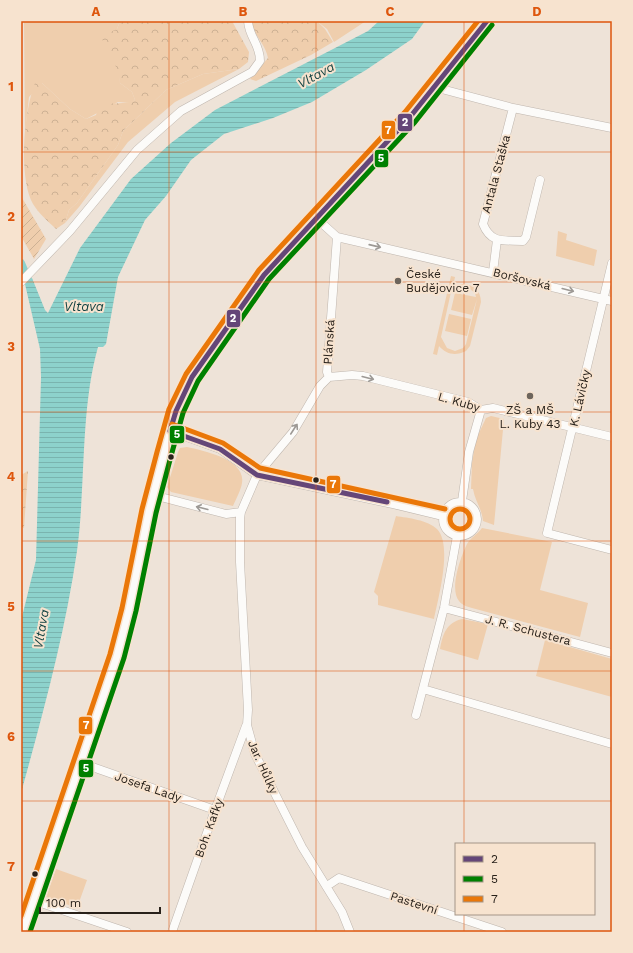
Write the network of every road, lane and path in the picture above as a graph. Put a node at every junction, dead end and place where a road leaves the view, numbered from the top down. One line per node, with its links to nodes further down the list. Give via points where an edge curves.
1 (248, 21): 12 (street, via 248,30 260,50 260,61 252,72 181,111 137,150 70,231)
2 (487, 21): 3 (street)
3 (434, 87): 4 (street); 7 (street, via 357,176)
4 (513, 108): 5 (street); 9 (street, Antala Staška, via 484,224 487,233)
5 (612, 128)
6 (540, 180): 9 (street, via 526,238 523,241)
7 (316, 218): 8 (street); 18 (street, via 264,275 207,356 185,391)
8 (337, 237): 11 (street, Boršovská, one-way to 11); 15 (street, Plánská, via 327,372)
9 (497, 240): 11 (street)
10 (612, 263): 13 (street, K. Lávičky)
11 (493, 272): 13 (street, Boršovská, one-way to 13)
12 (22, 282)
13 (603, 299): 14 (street, Boršovská); 17 (street, K. Lávičky)
14 (612, 301)
15 (329, 378): 16 (street, L. Kuby, one-way to 16, via 363,376 468,402); 20 (street, Plánská, one-way to 15, via 293,432 320,386)
16 (481, 410): 17 (street, L. Kuby, via 493,408); 22 (street, via 469,452)
17 (574, 428): 19 (street, L. Kuby); 26 (street, K. Lávičky, via 548,533)
18 (170, 431): 20 (street, via 220,449); 21 (street)
19 (612, 437)
20 (257, 475): 23 (street, Plánská); 24 (street)
21 (153, 495): 23 (street, one-way to 21, via 226,514); 33 (street, via 121,643)
22 (462, 502): 24 (street, via 450,505); 25 (street, via 475,509 477,523 470,534)
23 (240, 512): 31 (street, Jar. Hůlky)
24 (443, 516): 25 (street, via 446,529)
25 (457, 536): 27 (street)
26 (612, 550)
27 (444, 608): 28 (street, J. R. Schustera); 29 (street)
28 (612, 653)
29 (423, 689): 30 (street); 32 (street)
30 (416, 715)
31 (247, 725): 34 (street, Boh. Kafky); 35 (street, Jar. Hůlky, via 255,754 284,813 302,848)
32 (612, 744)
33 (81, 763): 34 (street, Josefa Lady); 36 (street)
34 (214, 810): 39 (street, Boh. Kafky)
35 (327, 886): 40 (street, Jar. Hůlky); 41 (street, Pastevní, via 339,878)
36 (35, 901): 37 (street); 38 (street)
37 (23, 932)
38 (128, 932)
39 (172, 932)
40 (350, 932)
41 (502, 932)

